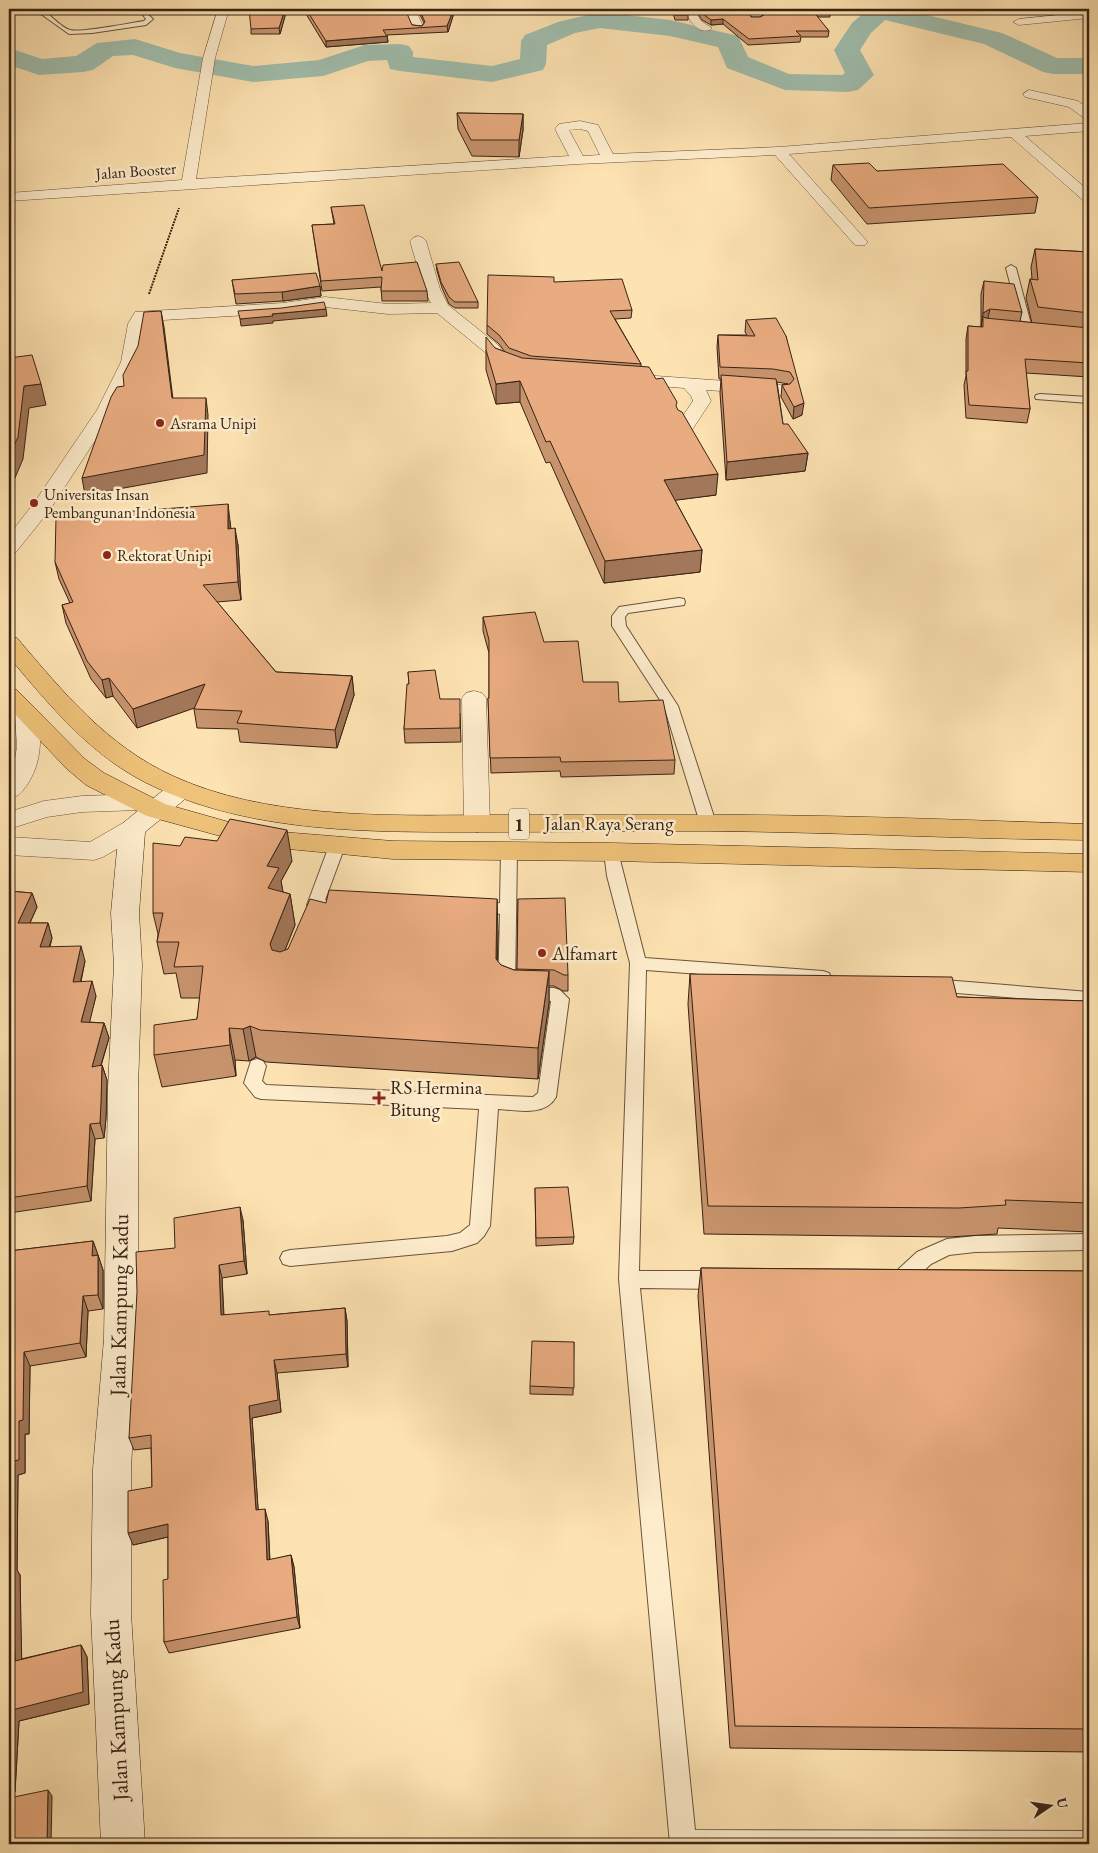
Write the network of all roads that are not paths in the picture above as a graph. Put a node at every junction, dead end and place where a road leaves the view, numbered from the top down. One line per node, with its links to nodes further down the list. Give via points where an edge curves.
1 (37, 9): 6 (lane, via 63,30 75,33 146,23 150,20)
2 (223, 9): 18 (street, Jalan Booster, via 209,58)
3 (410, 9): 9 (street)
4 (689, 9): 10 (street, via 697,23)
5 (1066, 9): 7 (street)
6 (145, 14)
7 (1089, 15): 8 (street)
8 (1020, 22)
9 (418, 28)
10 (706, 28)
11 (1029, 94): 12 (street, via 1074,104)
12 (1089, 115)
13 (1089, 127): 14 (street)
14 (1014, 133): 15 (street); 20 (street)
15 (779, 151): 17 (street); 22 (street)
16 (578, 160): 17 (street); 17 (street, via 562,130 580,125 593,128); 18 (street)
17 (610, 160)
18 (188, 184): 19 (street, Jalan Booster)
19 (9, 197)
20 (1089, 198)
21 (418, 241): 24 (street)
22 (860, 242)
23 (1011, 268): 25 (lane)
24 (441, 308): 26 (street, via 492,349 502,362); 33 (street, via 388,309 325,302 282,308 141,316 136,324 130,362 106,410 42,507)
25 (1028, 332)
26 (528, 372)
27 (609, 377): 28 (street)
28 (689, 383): 29 (street); 32 (street, via 702,401)
29 (782, 390)
30 (1040, 397): 31 (lane)
31 (1089, 400)
32 (685, 426)
33 (9, 548)
34 (679, 602): 42 (lane, via 624,610 618,616 619,626 671,706)
35 (9, 643): 40 (highway, Jalan Raya Serang / 1, via 68,712 104,746 134,767)
36 (9, 695): 38 (highway, Jalan Raya Serang / 1)
37 (474, 698): 43 (street)
38 (26, 715): 39 (street, via 30,751 22,776); 40 (highway, Jalan Raya Serang / 1, via 95,779)
39 (9, 791)
40 (152, 807): 41 (street, via 82,804 44,809); 43 (highway, Jalan Raya Serang / 1, via 232,805 337,821); 45 (street, via 94,852); 46 (highway, Jalan Raya Serang / 1, via 257,838); 66 (street, Jalan Kampung Kadu, via 125,913 128,965 123,1088 121,1339 112,1470 110,1613)
41 (9, 821)
42 (708, 823): 43 (highway, Jalan Raya Serang / 1); 44 (highway, Jalan Raya Serang / 1)
43 (477, 824)
44 (1089, 832)
45 (9, 846)
46 (337, 846): 47 (highway, Jalan Raya Serang / 1); 50 (lane)
47 (509, 852): 48 (highway, Jalan Raya Serang / 1); 53 (lane)
48 (612, 852): 49 (highway, Jalan Raya Serang / 1); 55 (lane, via 615,876)
49 (1089, 863)
50 (315, 905): 51 (lane); 54 (lane)
51 (348, 905)
52 (485, 908): 53 (lane)
53 (508, 909): 60 (lane, via 506,989 510,993 554,994 560,999 547,1097 536,1104)
54 (308, 922)
55 (638, 962): 56 (lane); 63 (lane)
56 (844, 979)
57 (913, 984): 58 (lane)
58 (1089, 998)
59 (257, 1066): 60 (lane, via 253,1083 261,1092)
60 (489, 1102): 62 (lane, via 480,1226 472,1237 447,1244)
61 (1089, 1242): 65 (lane, via 952,1246 936,1250 887,1282)
62 (290, 1258)
63 (629, 1279): 64 (lane); 67 (lane)
64 (738, 1280)
65 (926, 1283)
66 (123, 1844)
67 (683, 1844): 68 (lane)
68 (1089, 1844)

